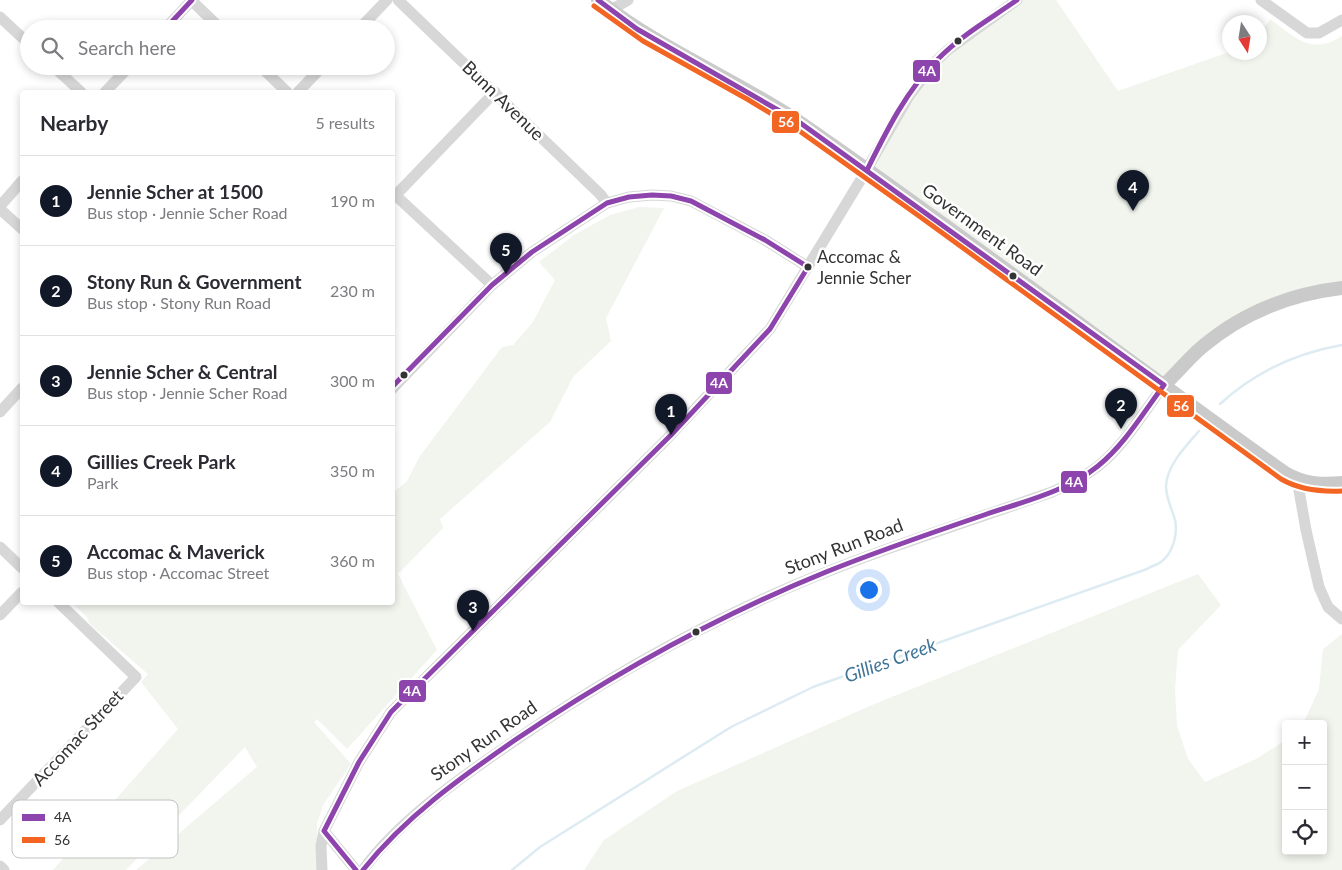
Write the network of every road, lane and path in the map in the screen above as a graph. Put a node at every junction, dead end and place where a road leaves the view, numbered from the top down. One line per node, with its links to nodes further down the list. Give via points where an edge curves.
1 (191, 0): 10 (street); 11 (street)
2 (386, 0): 12 (street)
3 (398, 0): 23 (street, Bunn Avenue)
4 (598, 0): 8 (main road, Government Road)
5 (628, 0): 8 (street)
6 (1017, 0): 24 (street, via 936,61 909,96)
7 (1261, 0): 13 (street, via 1302,30 1314,34)
8 (611, 10): 24 (main road, Government Road, via 648,36 799,122)
9 (0, 17): 14 (street)
10 (173, 20)
11 (212, 20)
12 (367, 20)
13 (1342, 20)
14 (20, 36)
15 (63, 75): 19 (street)
16 (121, 75): 20 (street)
17 (269, 75): 21 (street)
18 (314, 75): 22 (street)
19 (79, 90)
20 (107, 90)
21 (285, 90)
22 (300, 90)
23 (495, 92): 26 (street); 28 (street, Bunn Avenue)
24 (866, 170): 31 (street); 34 (main road, Government Road)
25 (20, 184): 29 (street)
26 (395, 194)
27 (395, 196): 32 (street)
28 (607, 203): 31 (street, via 629,197 652,196 691,201); 32 (street, via 532,252)
29 (0, 208): 30 (street)
30 (20, 226)
31 (808, 267): 49 (street, via 770,329 678,428 391,712 359,762)
32 (492, 286): 35 (street)
33 (1342, 288): 34 (main road, Stony Run Road, via 1298,296 1250,315 1202,347)
34 (1164, 385): 38 (main road, Government Road); 54 (street, Stony Run Road, via 1112,453 1082,478 1052,492 855,561 739,610 683,639 605,682 490,758 421,810)
35 (395, 386)
36 (20, 390): 37 (street)
37 (0, 412)
38 (1298, 479): 39 (main road, Government Road, via 1320,485); 45 (street, via 1319,587 1328,607)
39 (1342, 482)
40 (0, 547): 41 (street)
41 (20, 566)
42 (20, 594): 44 (street)
43 (61, 605): 46 (street, Accomac Street, via 136,677)
44 (0, 615)
45 (1342, 619)
46 (19, 800)
47 (12, 807): 48 (street, Accomac Street)
48 (0, 820)
49 (324, 831): 52 (street); 53 (street)
50 (0, 866): 51 (street)
51 (4, 870)
52 (322, 870)
53 (356, 870)
54 (363, 870)

